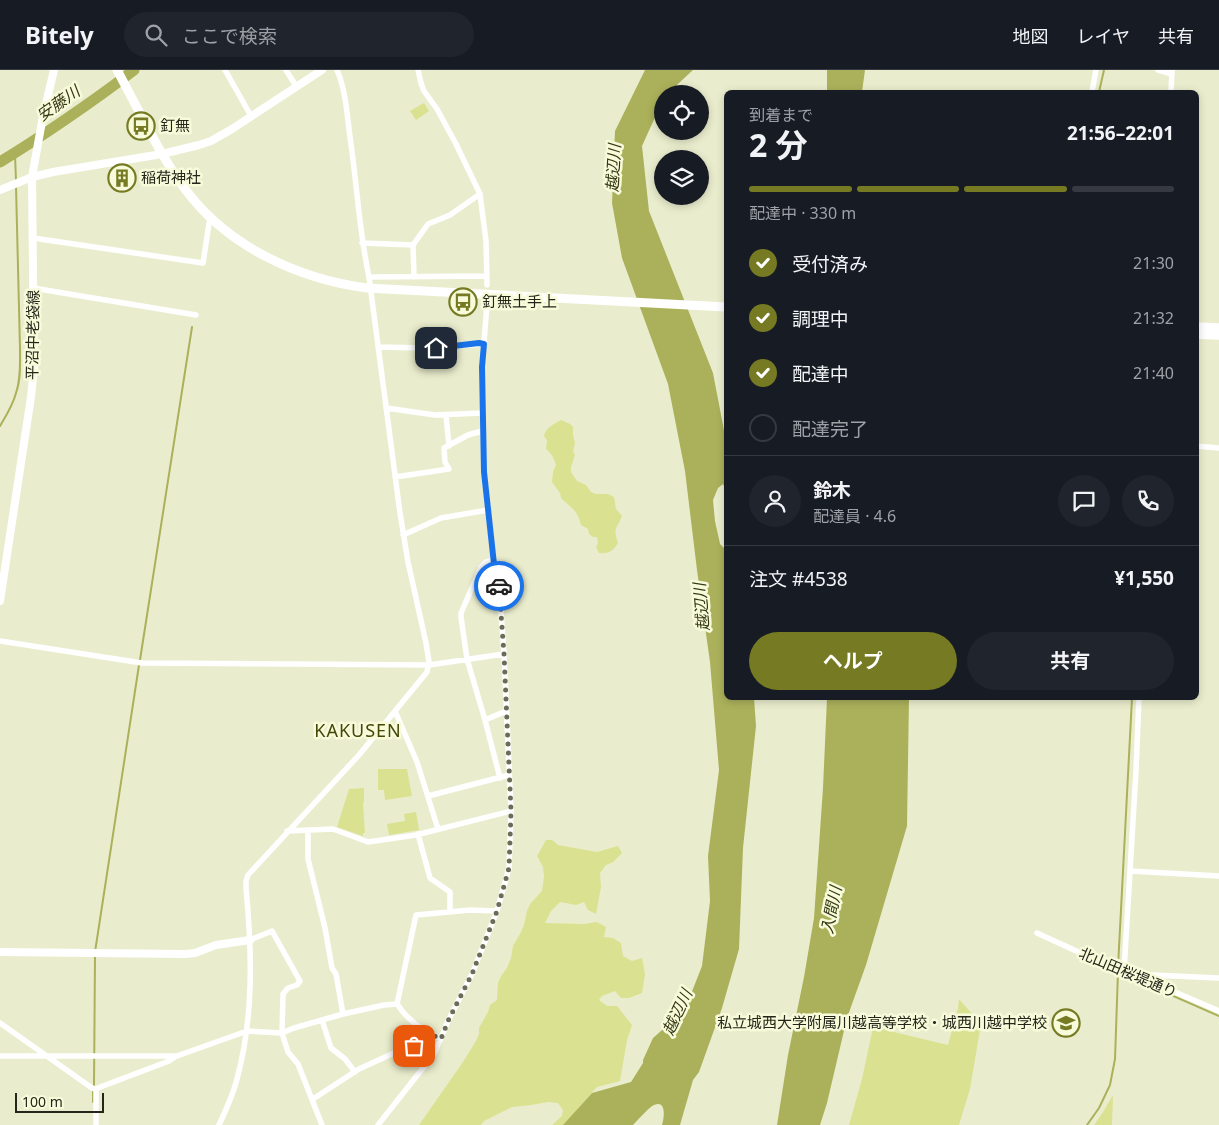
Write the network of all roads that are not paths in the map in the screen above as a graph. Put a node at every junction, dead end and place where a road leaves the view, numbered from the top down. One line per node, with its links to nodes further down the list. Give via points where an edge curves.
1 (54, 70): 16 (street, 平沼中老袋線)
2 (117, 70): 15 (main road)
3 (225, 70): 14 (street)
4 (286, 70): 11 (street)
5 (322, 70): 11 (street)
6 (337, 70): 21 (street, via 348,121)
7 (418, 70): 18 (street, via 424,91 437,109)
8 (1096, 70): 12 (street)
9 (1158, 70): 10 (street)
10 (1172, 72): 13 (street)
11 (296, 86): 14 (street)
12 (1092, 90)
13 (1171, 90)
14 (251, 116): 15 (street, via 211,141)
15 (162, 154): 16 (street); 19 (main road, via 186,190)
16 (32, 177): 17 (street); 20 (street, 平沼中老袋線)
17 (0, 190)
18 (480, 194): 22 (street, via 428,224); 23 (street, via 486,241)
19 (210, 217): 20 (street, via 203,263); 29 (main road, via 238,240 273,261 326,281 370,289)
20 (33, 238): 27 (street, 平沼中老袋線)
21 (362, 243): 22 (street); 24 (street)
22 (413, 245): 25 (street)
23 (486, 276): 25 (street); 26 (street)
24 (369, 277): 25 (street); 38 (street)
25 (414, 277)
26 (487, 285)
27 (34, 288): 30 (street); 50 (street, 平沼中老袋線, via 31,397)
28 (486, 304): 37 (street)
29 (724, 307)
30 (196, 315)
31 (1199, 325): 32 (street)
32 (1219, 326)
33 (1199, 331): 34 (main road)
34 (1219, 332)
35 (1199, 336): 36 (street)
36 (1219, 337)
37 (484, 344): 38 (street); 40 (street)
38 (378, 347): 39 (street)
39 (386, 408): 41 (street); 46 (street)
40 (482, 413): 41 (street); 42 (street)
41 (446, 415): 43 (street)
42 (482, 431): 43 (street); 47 (street)
43 (448, 446): 46 (street, via 444,448 449,469)
44 (1199, 446): 45 (street)
45 (1219, 448)
46 (395, 477): 48 (street)
47 (488, 510): 48 (street, via 441,518); 49 (street)
48 (403, 535): 54 (street)
49 (493, 560): 52 (street, via 498,579); 53 (street, via 481,567 461,613)
50 (0, 601)
51 (0, 641): 54 (street, via 142,663)
52 (504, 654): 53 (street); 57 (street)
53 (467, 659): 54 (street); 58 (street)
54 (429, 665): 56 (street, via 427,672)
55 (1140, 700): 67 (street)
56 (395, 711): 61 (street); 65 (street)
57 (506, 711): 58 (street); 59 (street)
58 (485, 720): 60 (street)
59 (509, 775): 60 (street); 62 (street)
60 (500, 778): 61 (street)
61 (428, 796): 63 (street)
62 (511, 811): 63 (street); 69 (street, via 509,868)
63 (438, 829): 66 (street)
64 (308, 830): 65 (street); 66 (street, via 333,829 368,842); 79 (street, via 308,859)
65 (288, 831): 72 (street, via 248,875)
66 (418, 834): 70 (street, via 430,878 450,892)
67 (1130, 872): 68 (street); 74 (street)
68 (1219, 876)
69 (497, 911): 70 (street); 85 (street)
70 (450, 912): 77 (street, via 416,915)
71 (1037, 933): 74 (street, 北山田桜堤通り)
72 (250, 940): 73 (street, via 185,954); 82 (street); 83 (street, via 272,931 300,981 283,994)
73 (0, 952)
74 (1124, 971): 75 (street, 北山田桜堤通り)
75 (1140, 977): 76 (street); 78 (street, 北山田桜堤通り)
76 (1219, 978)
77 (397, 1004): 79 (street); 84 (street, via 411,1022)
78 (1219, 1011)
79 (343, 1014): 80 (street)
80 (322, 1020): 83 (street); 89 (street, via 331,1048 345,1058)
81 (0, 1023): 87 (street)
82 (247, 1032): 83 (street); 88 (street); 93 (street, via 237,1080)
83 (282, 1033): 91 (street, via 288,1052 298,1064)
84 (428, 1033): 85 (street); 89 (street, via 414,1046)
85 (441, 1039): 95 (street, via 434,1054)
86 (0, 1056): 87 (street)
87 (46, 1056): 88 (street); 90 (street)
88 (176, 1056): 90 (street)
89 (355, 1072): 91 (street)
90 (96, 1090): 92 (street)
91 (313, 1099): 94 (street)
92 (96, 1125)
93 (219, 1125)
94 (322, 1125)
95 (378, 1125)

